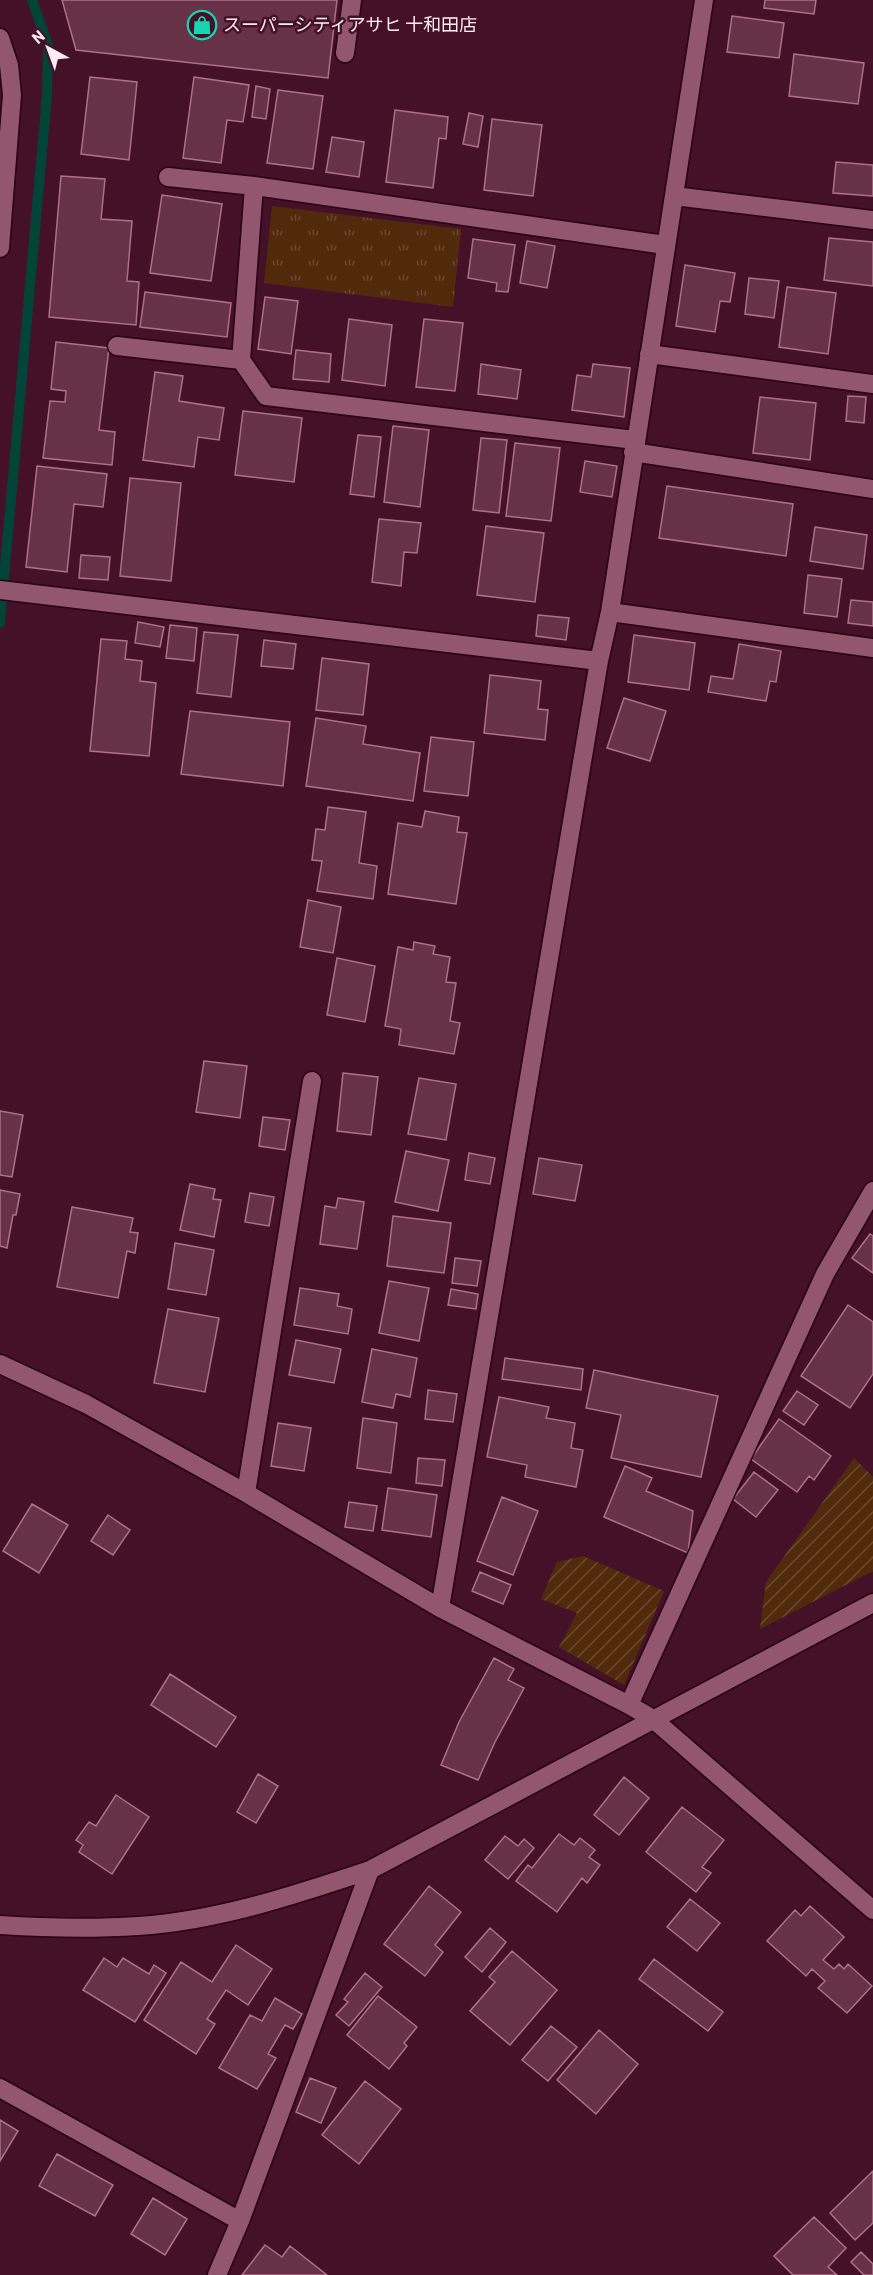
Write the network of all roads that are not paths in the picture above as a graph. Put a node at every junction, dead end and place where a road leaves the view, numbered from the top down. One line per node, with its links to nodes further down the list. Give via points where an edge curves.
1 (352, 0): 4 (street)
2 (705, 0): 7 (street)
3 (0, 38): 10 (street, via 9,65 12,95)
4 (345, 53)
5 (168, 177): 6 (street)
6 (254, 186): 9 (street); 13 (street)
7 (674, 196): 8 (street); 9 (street)
8 (873, 220)
9 (665, 245): 12 (street)
10 (0, 248)
11 (117, 346): 13 (street)
12 (649, 354): 14 (street); 15 (street)
13 (241, 360): 15 (street, via 266,396)
14 (873, 384)
15 (634, 446): 16 (street); 18 (street)
16 (873, 489)
17 (7, 591): 20 (street)
18 (610, 612): 19 (street); 20 (street)
19 (873, 648)
20 (599, 661): 26 (street)
21 (312, 1082): 24 (street)
22 (873, 1191): 27 (street, via 825,1274)
23 (0, 1364): 24 (street, via 86,1404)
24 (246, 1492): 26 (street)
25 (873, 1602): 28 (street)
26 (440, 1608): 27 (street)
27 (629, 1705): 28 (street)
28 (653, 1719): 29 (street); 30 (street)
29 (370, 1870): 31 (street, via 291,1897 208,1916 140,1926 64,1929); 33 (street)
30 (873, 1910)
31 (0, 1925)
32 (0, 2088): 33 (street)
33 (240, 2222): 34 (street)
34 (217, 2275)

